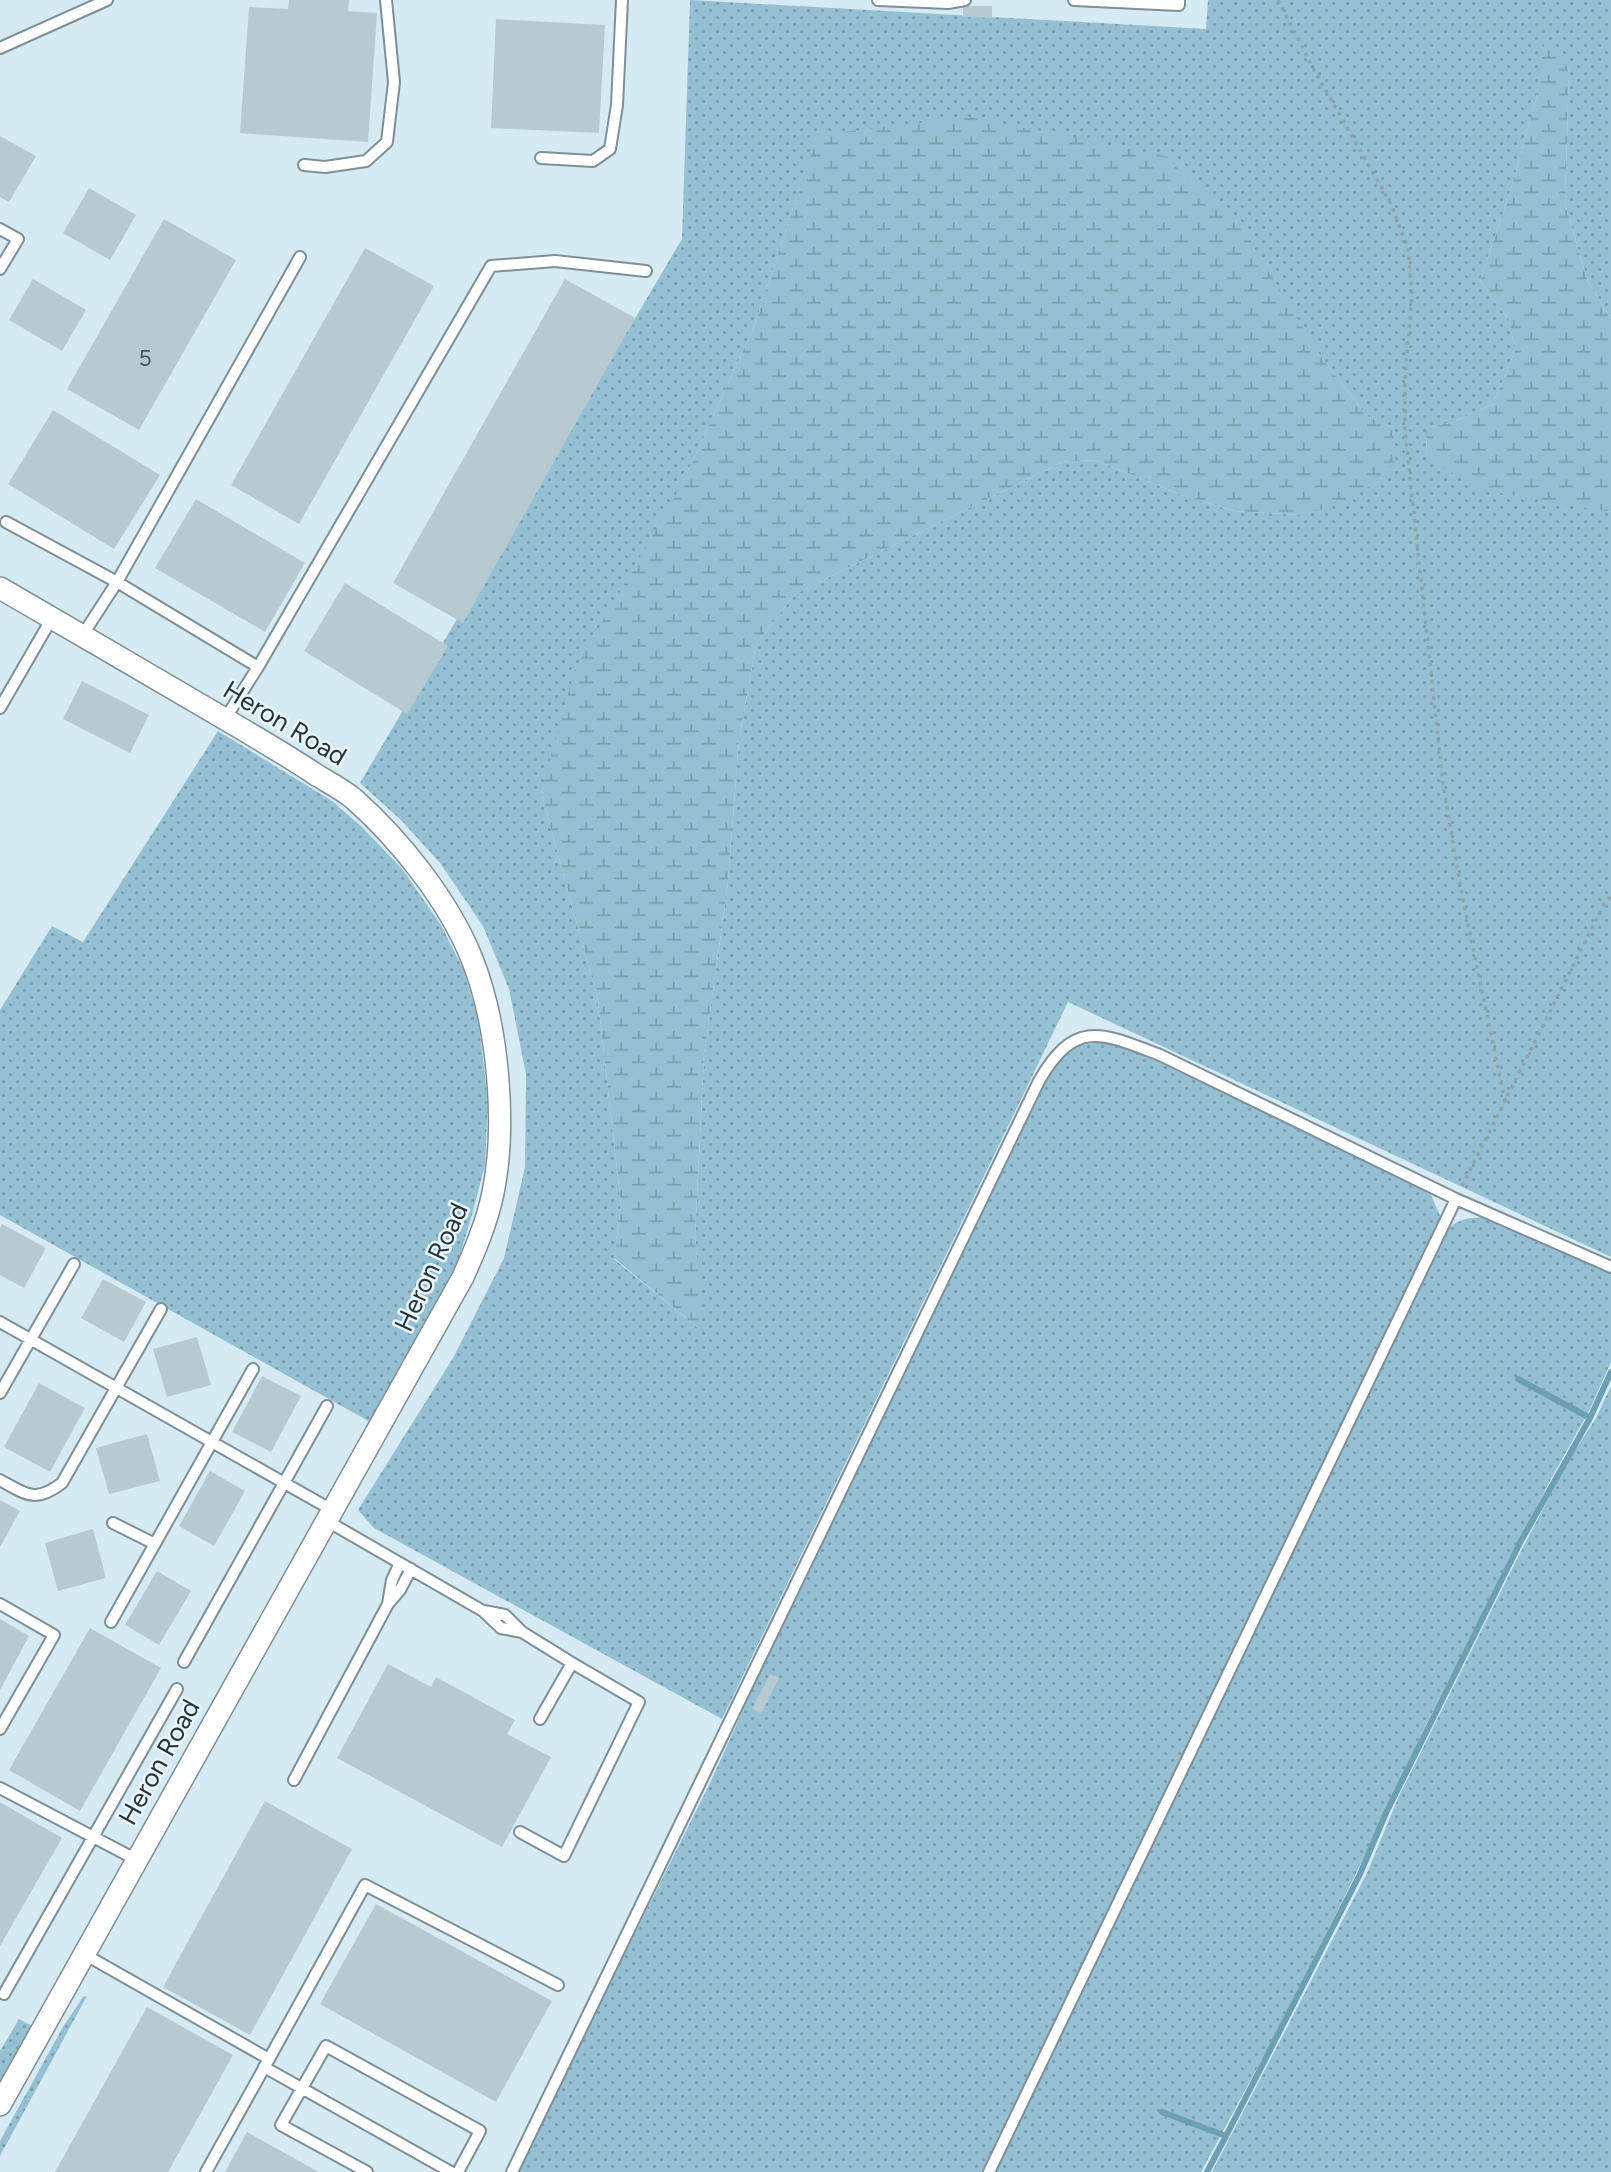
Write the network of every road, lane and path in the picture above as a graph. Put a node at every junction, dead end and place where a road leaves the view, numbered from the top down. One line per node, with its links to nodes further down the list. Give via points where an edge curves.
1 (107, 0): 10 (lane)
2 (386, 0): 12 (lane, via 394,82 387,142 366,161)
3 (622, 0): 11 (lane, via 610,149 593,161)
4 (878, 0): 5 (lane)
5 (965, 0)
6 (1074, 0): 9 (lane)
7 (1179, 0): 9 (lane, via 1179,5)
8 (1278, 0): 26 (path, via 1391,204 1408,249 1412,296 1405,430 1443,784)
9 (1130, 1)
10 (0, 48)
11 (541, 158)
12 (304, 165)
13 (0, 229): 15 (lane, via 18,239)
14 (300, 257): 18 (lane)
15 (0, 269)
16 (646, 271): 22 (lane, via 555,261 491,266)
17 (6, 522): 18 (lane)
18 (117, 582): 21 (lane); 22 (lane)
19 (0, 588): 20 (street, Heron Road)
20 (52, 618): 21 (street, Heron Road); 23 (lane)
21 (82, 636): 24 (street, Heron Road)
22 (258, 667): 24 (lane)
23 (0, 708)
24 (225, 719): 40 (street, Heron Road, via 351,796 428,881 472,959 495,1050 500,1099 497,1154 494,1192 482,1231 439,1324)
25 (1611, 896): 26 (path)
26 (1505, 1101): 27 (path)
27 (1459, 1194): 29 (lane); 68 (lane, via 1110,1036 1093,1035 1069,1044 1052,1058); 69 (lane)
28 (74, 1264): 32 (lane)
29 (1611, 1266)
30 (161, 1309): 34 (lane)
31 (0, 1322): 32 (lane)
32 (31, 1339): 34 (lane); 35 (lane)
33 (253, 1369): 37 (lane)
34 (115, 1387): 37 (lane); 38 (lane, via 62,1483 39,1496)
35 (0, 1393)
36 (327, 1406): 39 (lane)
37 (212, 1441): 39 (lane); 42 (lane)
38 (0, 1480)
39 (285, 1482): 40 (lane); 48 (lane)
40 (329, 1516): 43 (lane); 57 (street, Heron Road)
41 (113, 1523): 42 (lane)
42 (155, 1544): 47 (lane)
43 (400, 1563): 44 (lane); 46 (lane, via 391,1580)
44 (411, 1569): 46 (lane); 49 (lane, via 483,1611 501,1629 522,1632)
45 (0, 1604): 52 (lane, via 54,1634)
46 (388, 1604): 53 (lane)
47 (111, 1622)
48 (184, 1662)
49 (572, 1663): 51 (lane); 55 (lane, via 639,1702 564,1856)
50 (177, 1689): 56 (lane)
51 (540, 1719)
52 (0, 1729)
53 (294, 1780)
54 (0, 1788): 56 (lane)
55 (520, 1832)
56 (92, 1837): 57 (lane); 60 (lane)
57 (136, 1860): 58 (street, Heron Road)
58 (84, 1954): 61 (lane); 63 (street, Heron Road)
59 (558, 1985): 61 (lane, via 365,1885)
60 (4, 1994)
61 (267, 2063): 62 (lane); 64 (lane)
62 (302, 2088): 65 (lane, via 281,2125); 66 (lane); 67 (lane, via 326,2046 480,2131)
63 (0, 2105)
64 (206, 2172)
65 (367, 2172)
66 (451, 2172)
67 (458, 2172)
68 (512, 2172)
69 (989, 2172)

